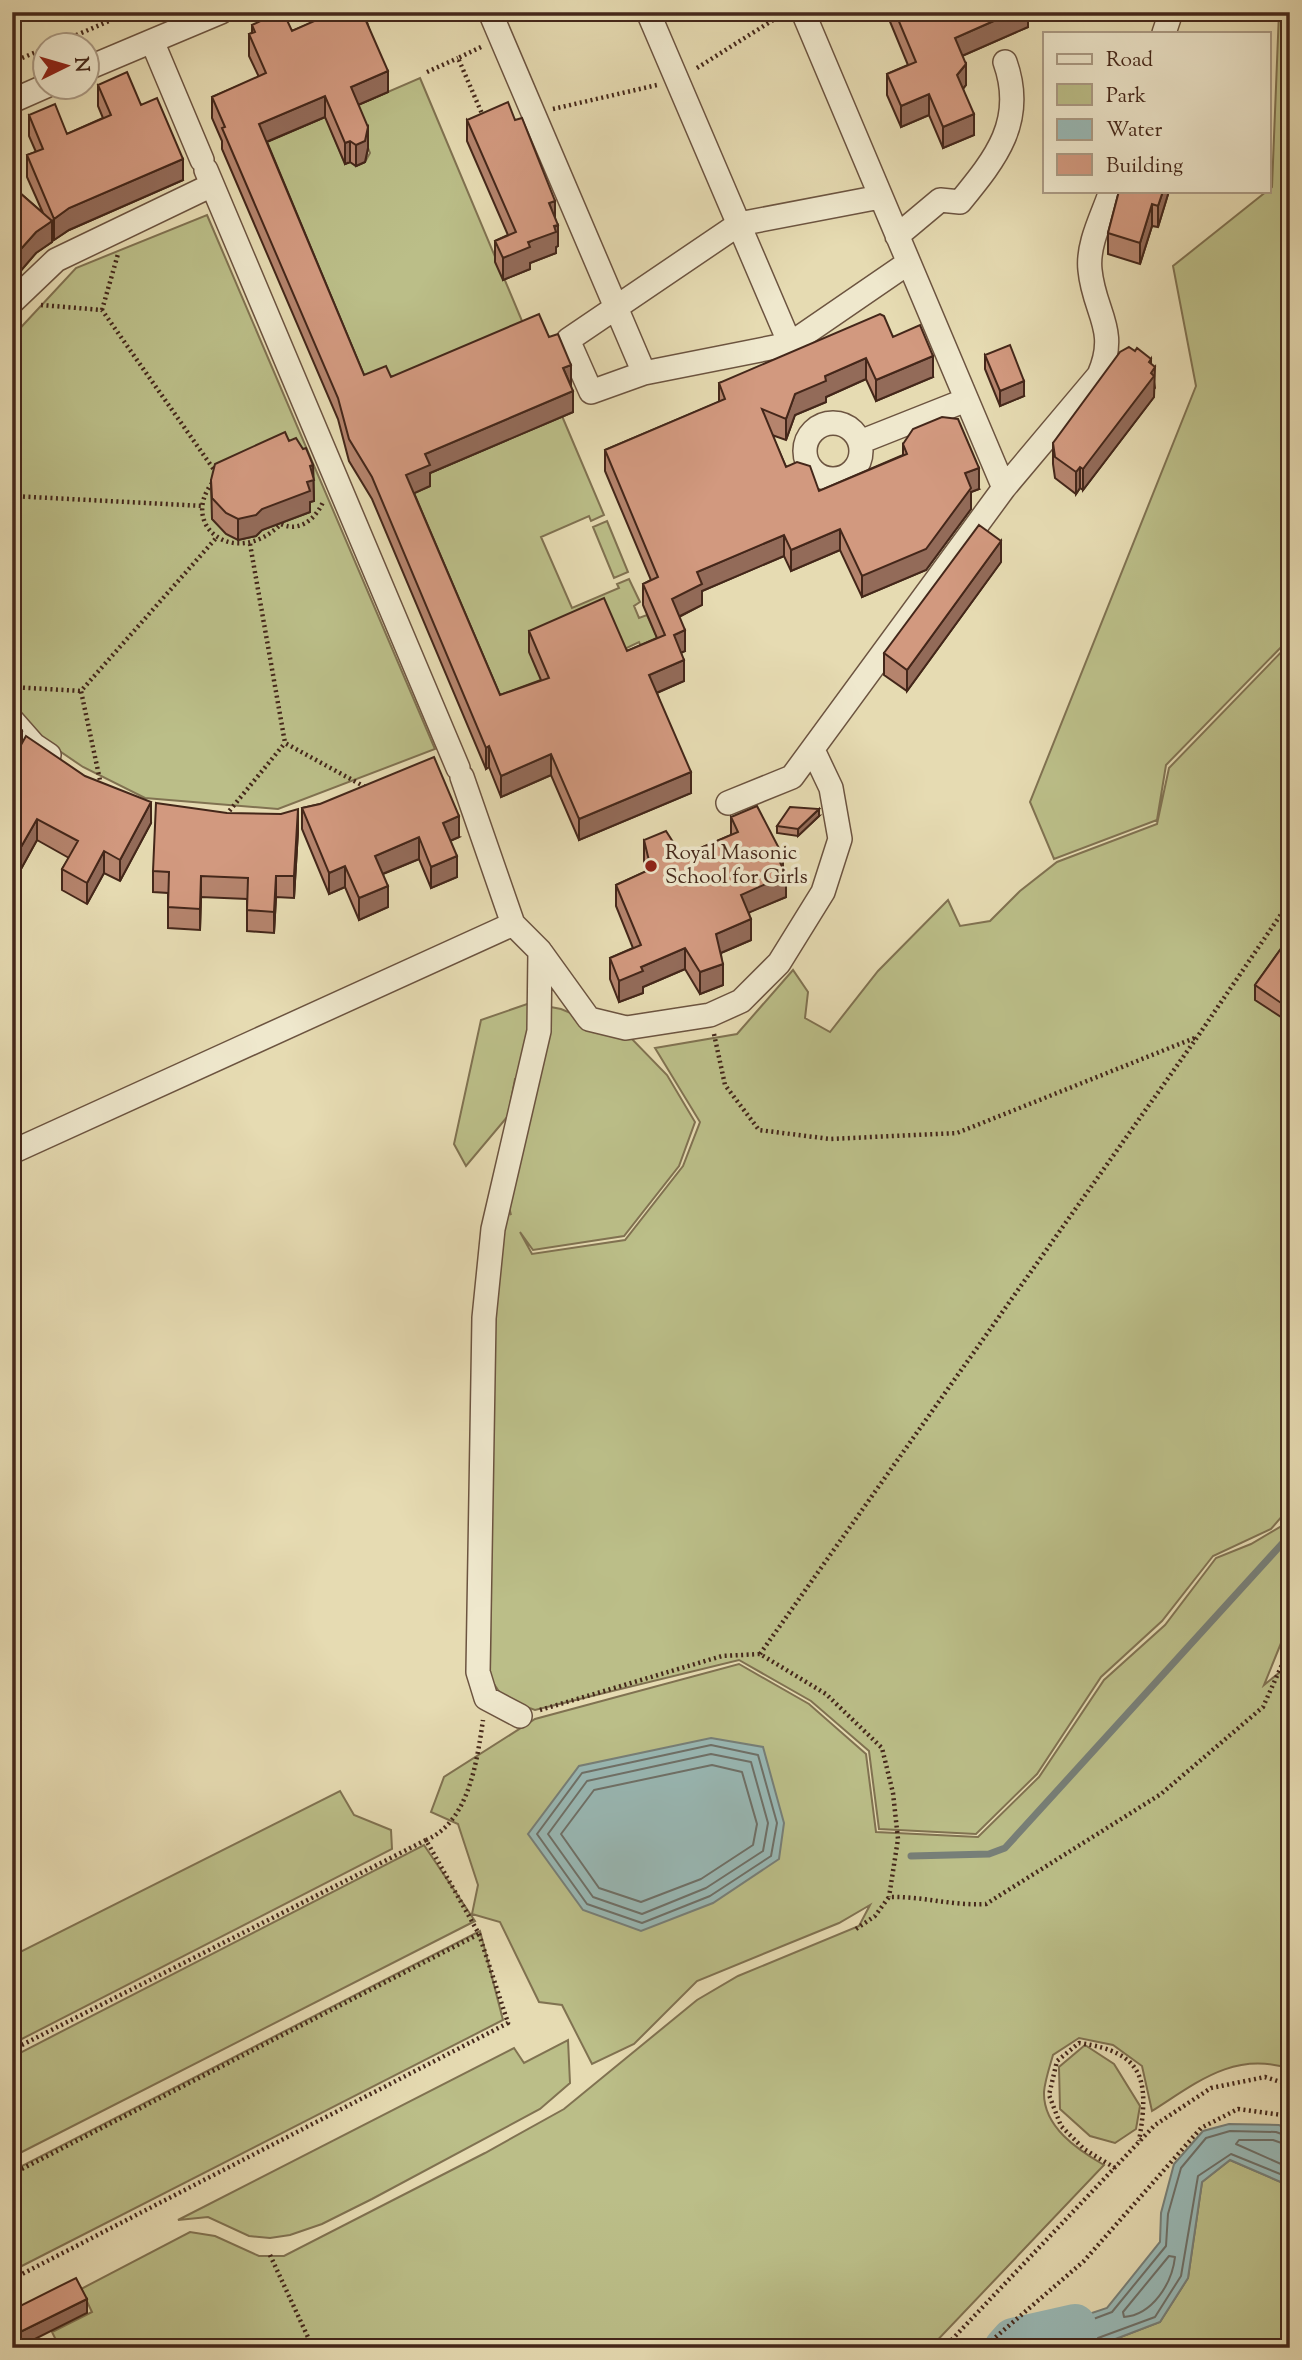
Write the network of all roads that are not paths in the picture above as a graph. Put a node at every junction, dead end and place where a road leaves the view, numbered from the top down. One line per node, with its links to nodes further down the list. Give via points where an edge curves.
1 (221, 12): 7 (lane)
2 (490, 12): 19 (lane)
3 (648, 12): 15 (lane)
4 (803, 12): 14 (lane)
5 (1171, 12): 6 (lane)
6 (1164, 32)
7 (152, 41): 8 (lane); 12 (lane)
8 (102, 62)
9 (1005, 62): 16 (lane, via 1014,87 1008,127 992,163 960,202 940,200)
10 (32, 92): 11 (lane)
11 (12, 101)
12 (207, 172): 18 (lane, via 125,225 56,260); 28 (lane)
13 (1111, 192): 24 (lane, via 1090,260 1108,354 1098,375)
14 (880, 197): 15 (lane); 16 (lane)
15 (738, 224): 19 (lane); 20 (lane)
16 (897, 236): 17 (lane)
17 (908, 263): 20 (lane); 22 (lane)
18 (12, 302)
19 (617, 309): 21 (lane); 21 (lane, via 568,340 591,392)
20 (790, 344): 21 (lane)
21 (644, 373)
22 (966, 400): 23 (lane); 24 (lane)
23 (860, 442)
24 (1004, 488): 26 (lane)
25 (12, 720): 29 (lane, via 34,745)
26 (813, 750): 30 (lane, via 792,777); 32 (lane, via 831,788 840,838 823,892 779,963 741,1001 710,1015 626,1028 589,1018)
27 (427, 762): 28 (lane)
28 (457, 766): 31 (lane)
29 (68, 768)
30 (728, 803)
31 (513, 924): 32 (lane); 33 (lane)
32 (540, 951): 34 (lane, via 539,1031 493,1229 484,1318 478,1672 486,1698)
33 (12, 1153)
34 (520, 1716)

